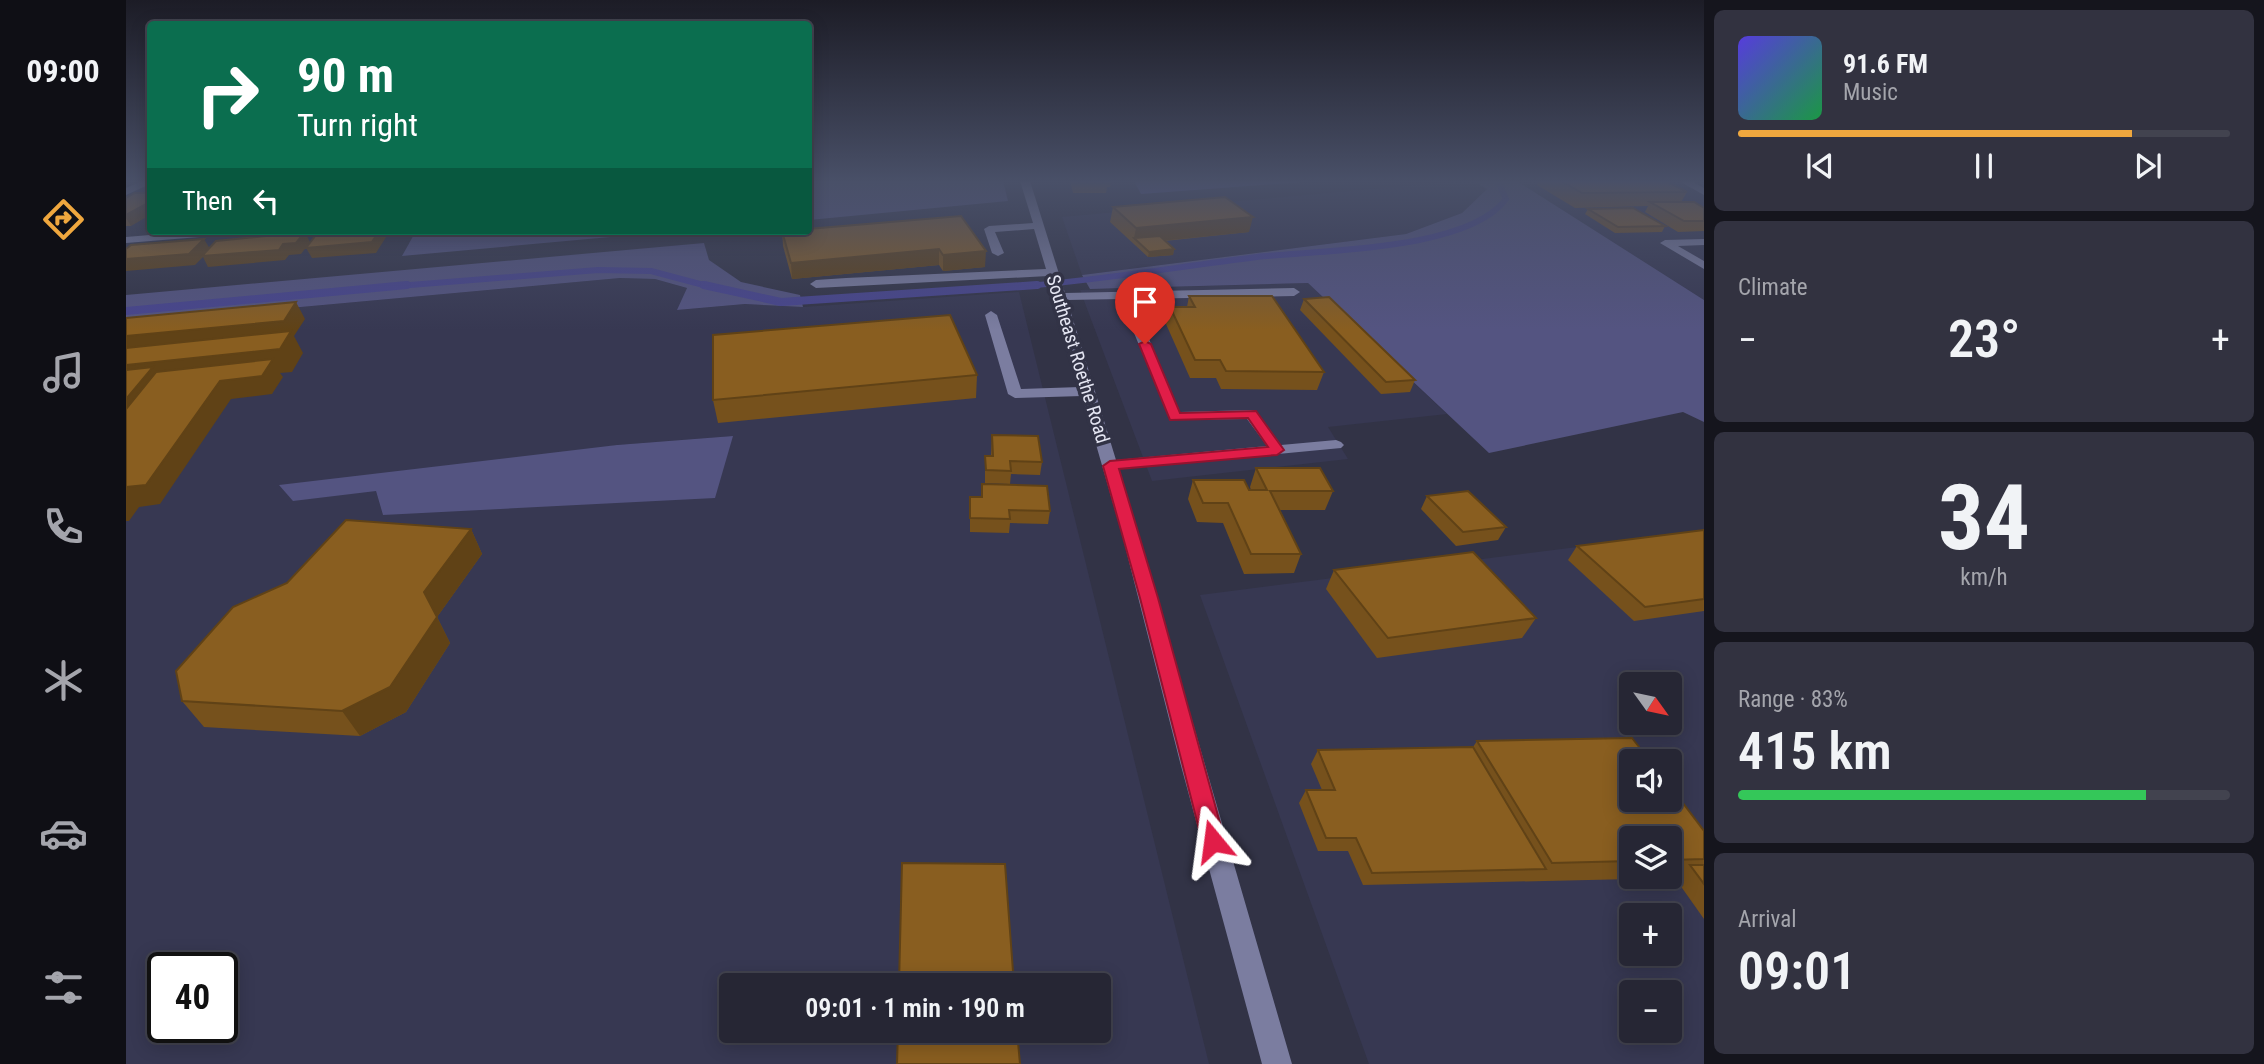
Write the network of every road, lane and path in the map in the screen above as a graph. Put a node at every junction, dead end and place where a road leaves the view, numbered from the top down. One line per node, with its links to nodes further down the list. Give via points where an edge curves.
1 (990, 231): 6 (street)
2 (1040, 231): 8 (street, Southeast Roethe Road)
3 (187, 235): 4 (street)
4 (126, 240)
5 (1704, 242): 7 (street, via 1665,243)
6 (998, 253)
7 (1704, 266)
8 (1052, 272): 9 (street); 12 (street, Southeast Roethe Road)
9 (816, 284)
10 (1294, 292): 11 (street)
11 (1125, 296): 12 (street); 16 (street, via 1175,417 1251,414)
12 (1060, 297): 14 (street, Southeast Roethe Road)
13 (991, 314): 14 (street, via 1015,394)
14 (1088, 391): 17 (street, Southeast Roethe Road)
15 (1336, 445): 16 (street)
16 (1277, 450): 17 (street)
17 (1110, 466): 18 (street, Southeast Roethe Road)
18 (1277, 1064)

